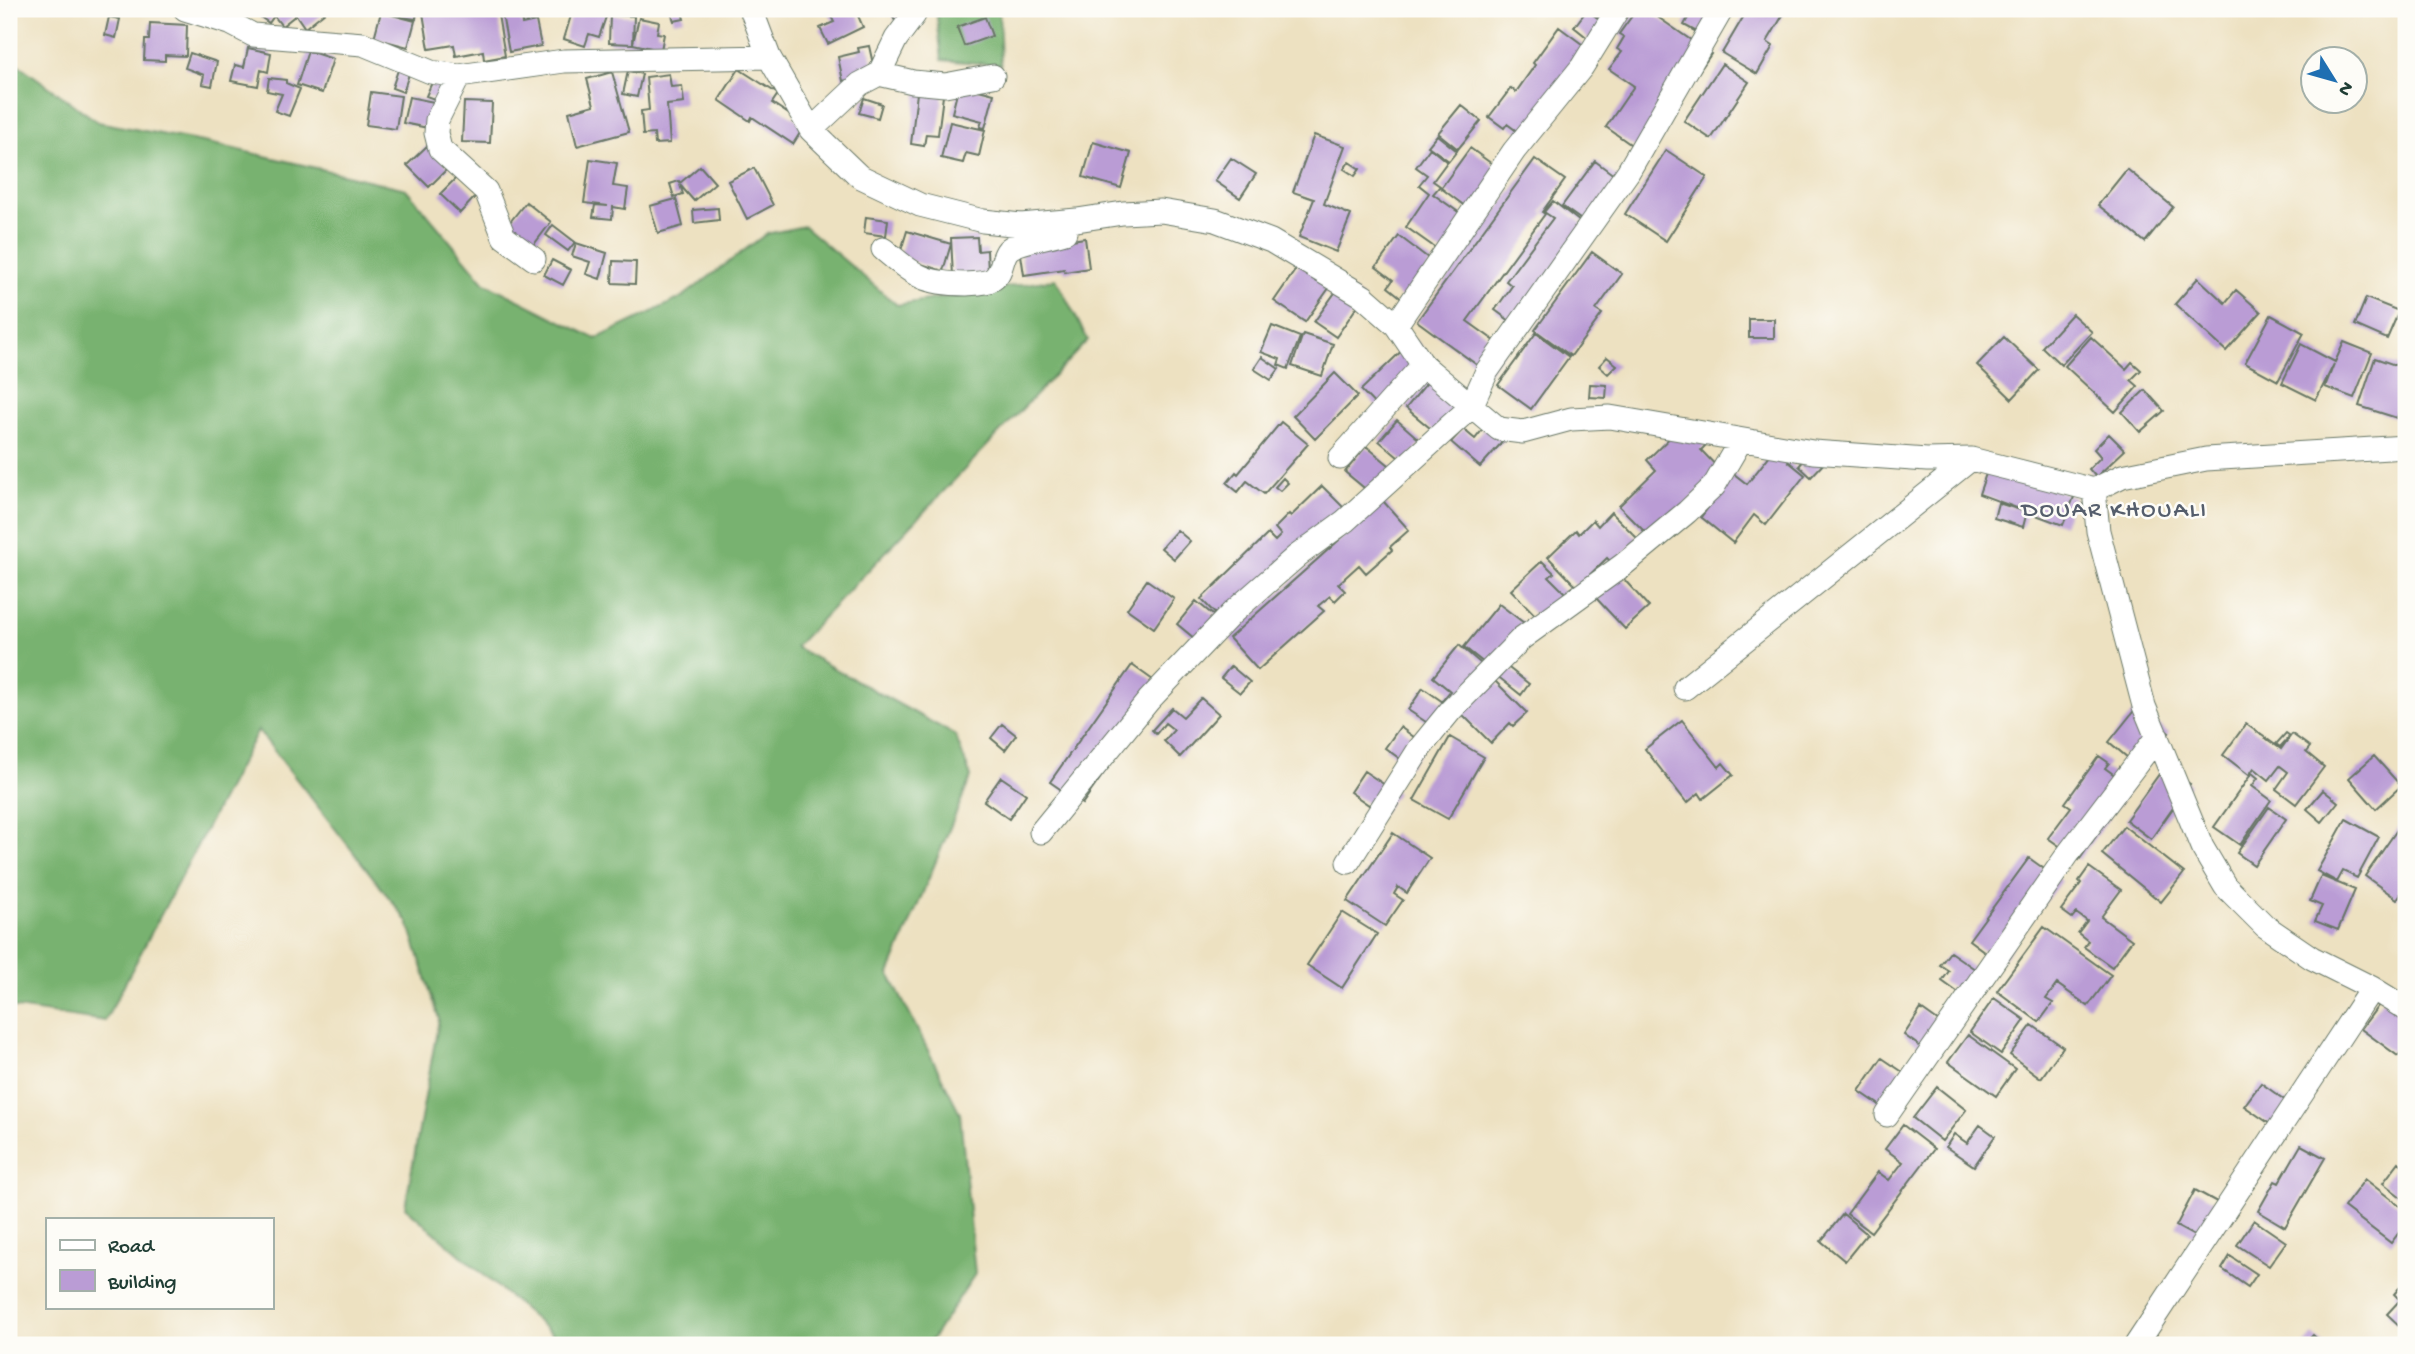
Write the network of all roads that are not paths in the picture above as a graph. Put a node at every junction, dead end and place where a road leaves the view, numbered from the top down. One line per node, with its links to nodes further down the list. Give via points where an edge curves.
1 (185, 9): 8 (street, via 253,35 363,44 431,72)
2 (751, 9): 6 (street)
3 (916, 9): 7 (street)
4 (1618, 9): 14 (street, via 1582,67 1514,151)
5 (1722, 9): 16 (street, via 1628,172 1487,371)
6 (769, 57): 8 (street, via 564,61); 10 (street)
7 (879, 74): 9 (street, via 945,85); 10 (street, via 860,84)
8 (459, 76): 13 (street, via 437,120 440,149 486,191 504,237)
9 (993, 76)
10 (811, 130): 11 (street, via 859,176 920,205 1021,225)
11 (1077, 220): 12 (street, via 1063,233 1007,251 994,278 981,283 939,284 911,273); 14 (street, via 1161,211 1215,220 1271,241 1363,296)
12 (883, 249)
13 (534, 259)
14 (1396, 325): 15 (street)
15 (1423, 366): 16 (street); 19 (street)
16 (1471, 407): 17 (street, via 1499,429 1523,432 1571,419 1610,417); 24 (street, via 1345,521 1232,613 1149,700)
17 (1741, 440): 20 (street, via 1813,452 1927,460); 25 (street, via 1714,486 1687,512 1522,638 1451,710 1420,748)
18 (2406, 447): 21 (street, via 2206,459 2122,476)
19 (1340, 458)
20 (1971, 458): 21 (street); 22 (street)
21 (2094, 490): 23 (street, via 2098,531 2144,706)
22 (1685, 688)
23 (2157, 737): 26 (street, via 2202,847 2225,886 2274,933); 28 (street, via 2068,854)
24 (1041, 832)
25 (1349, 862)
26 (2372, 988): 27 (street); 29 (street)
27 (2406, 1009)
28 (1887, 1115)
29 (2136, 1345)

